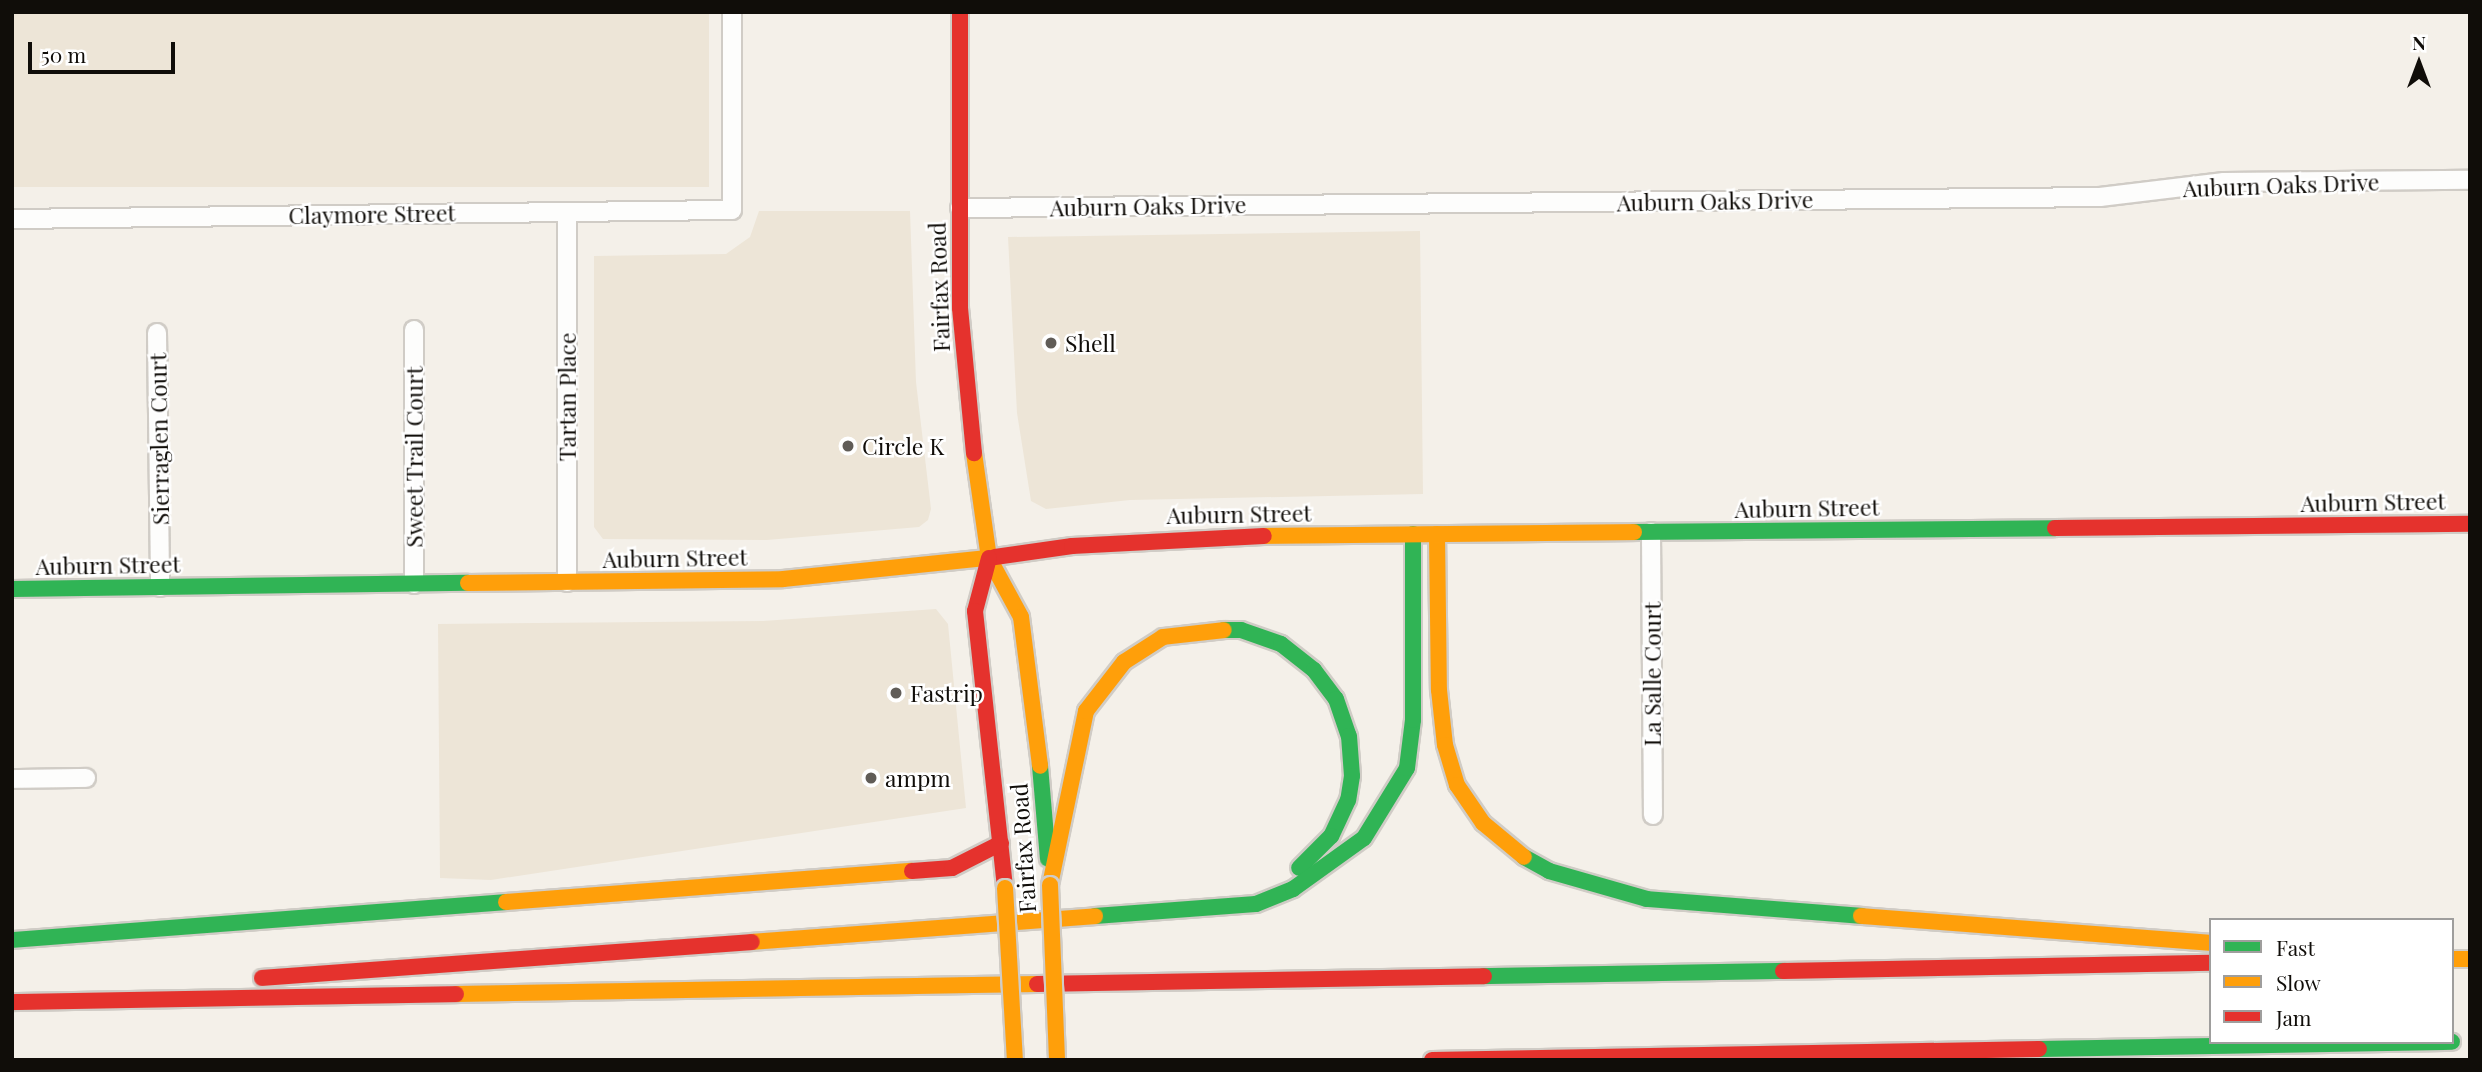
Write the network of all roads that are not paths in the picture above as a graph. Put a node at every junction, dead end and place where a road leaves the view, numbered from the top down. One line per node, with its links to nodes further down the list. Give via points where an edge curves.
1 (732, 12): 5 (street, Claymore Street, via 732,211)
2 (960, 12): 4 (main road, Fairfax Road)
3 (2470, 180): 4 (street, Auburn Oaks Drive, via 2224,182 2100,197)
4 (960, 208): 13 (main road, Fairfax Road, via 966,392)
5 (567, 212): 6 (street, Claymore Street); 14 (street, Tartan Place)
6 (12, 219)
7 (414, 330): 15 (street, Sweet Trail Court)
8 (157, 333): 16 (street, Sierraglen Court)
9 (2470, 524): 10 (main road, Auburn Street)
10 (1651, 532): 12 (main road, Auburn Street); 20 (street, La Salle Court)
11 (1413, 534): 12 (main road, Auburn Street); 13 (main road, Auburn Street, via 1156,539); 23 (main road, via 1413,720 1407,768 1390,802 1364,838 1293,890 1256,904)
12 (1437, 534): 25 (main road, via 1439,690 1445,745 1457,785 1483,823 1513,850 1549,871 1647,899)
13 (989, 558): 14 (main road, Auburn Street, via 818,577); 21 (main road, Fairfax Road, via 975,611); 22 (main road, Fairfax Road, via 1021,617 1043,786)
14 (567, 582): 15 (main road, Auburn Street)
15 (414, 584): 16 (main road, Auburn Street)
16 (160, 587): 17 (main road, Auburn Street)
17 (12, 589)
18 (86, 778): 19 (street)
19 (12, 779)
20 (1653, 816)
21 (1001, 843): 24 (main road, via 953,868); 31 (main road, Fairfax Road, bridge)
22 (1049, 885): 23 (main road, via 1086,711 1124,662 1163,638 1203,630 1241,630 1281,644 1314,670 1336,699 1349,736 1352,776 1348,800 1331,836 1305,865 1275,884); 32 (main road, Fairfax Road, bridge)
23 (1204, 909): 27 (main road)
24 (12, 940)
25 (2209, 943)
26 (2209, 963): 28 (main road)
27 (12, 996)
28 (12, 1002)
29 (2325, 1044): 30 (main road)
30 (2262, 1045): 33 (main road); 34 (main road)
31 (1016, 1060)
32 (1057, 1060)
33 (1432, 1060)
34 (2028, 1060)

